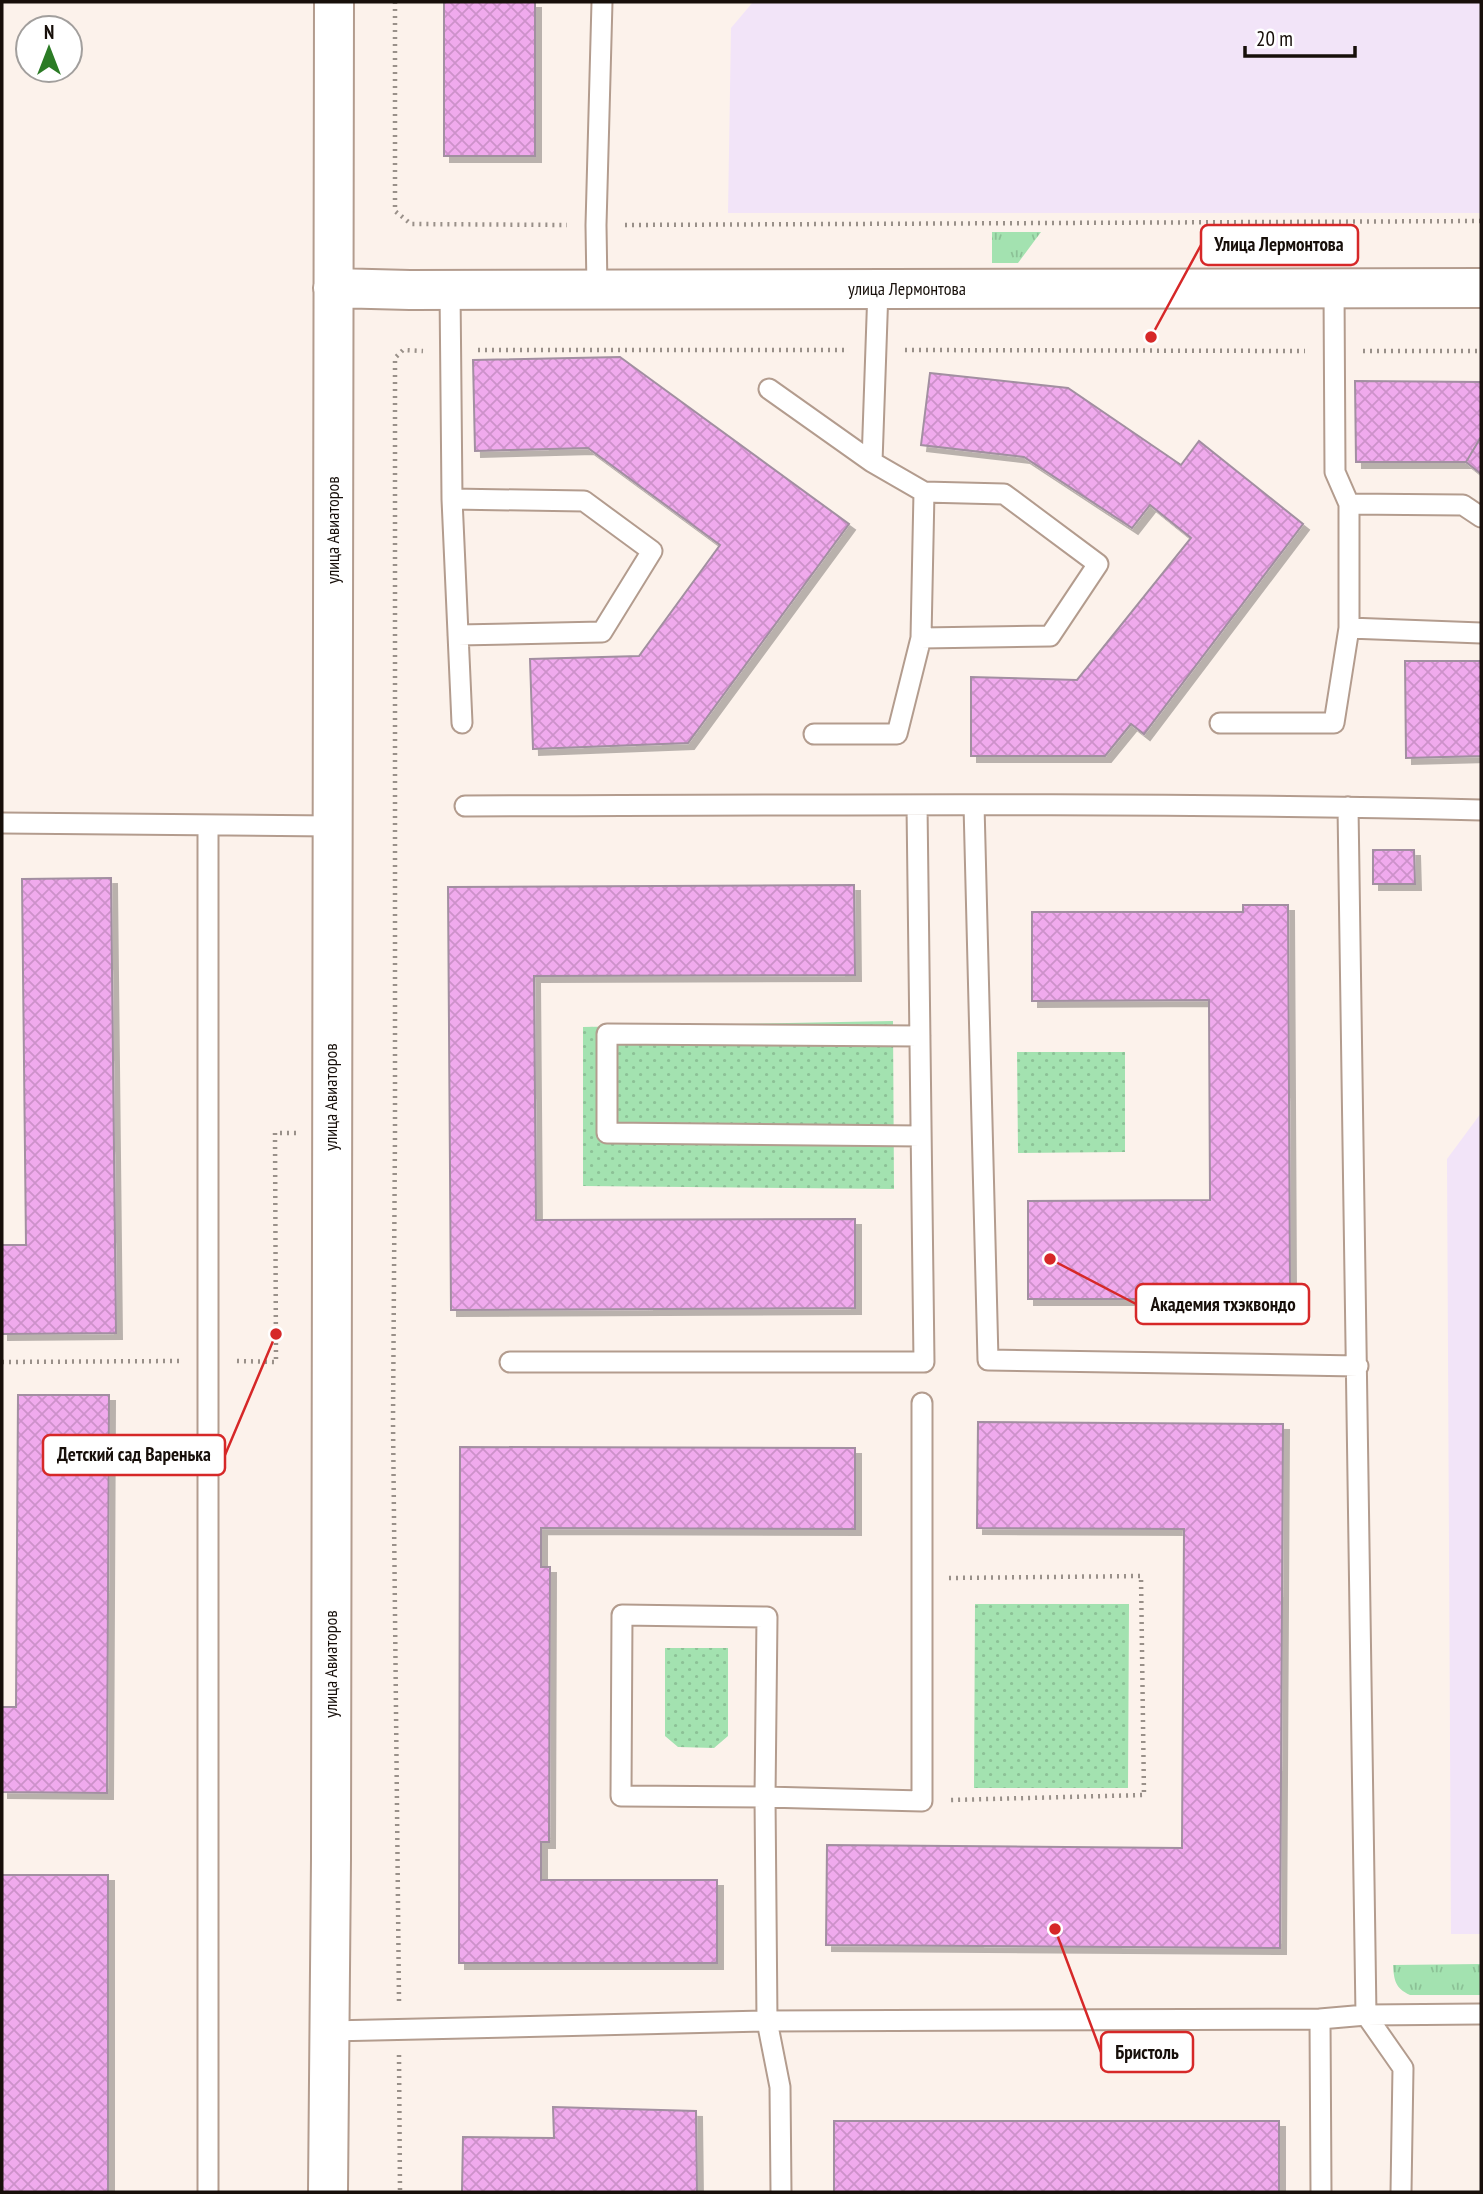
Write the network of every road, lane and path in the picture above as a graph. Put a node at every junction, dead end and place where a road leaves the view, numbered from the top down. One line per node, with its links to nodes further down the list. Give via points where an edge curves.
1 (334, 2): 6 (street, улица Авиаторов)
2 (395, 2): 5 (path, via 394,211 411,224)
3 (602, 2): 5 (lane)
4 (1481, 221): 5 (path)
5 (596, 225): 10 (lane)
6 (333, 288): 9 (street, улица Лермонтова); 36 (street, улица Авиаторов)
7 (1334, 288): 8 (street, улица Лермонтова); 11 (street, улица Лермонтова); 14 (lane)
8 (1481, 288)
9 (450, 289): 10 (street, улица Лермонтова); 12 (lane)
10 (597, 289): 11 (street, улица Лермонтова)
11 (878, 289): 13 (lane)
12 (451, 350): 13 (path); 19 (lane); 50 (path, via 402,350 395,358 393,1421)
13 (876, 350): 14 (path); 17 (lane)
14 (1334, 351): 15 (path); 20 (lane, via 1335,471)
15 (1481, 351)
16 (769, 389): 17 (lane)
17 (872, 462): 18 (lane)
18 (923, 492): 25 (lane); 25 (lane, via 1004,494 1098,564 1049,636)
19 (452, 499): 24 (lane); 24 (lane, via 584,501 652,551 602,632)
20 (1349, 504): 21 (lane, via 1463,505); 22 (lane)
21 (1481, 517)
22 (1349, 628): 23 (lane); 27 (lane, via 1334,723)
23 (1481, 633)
24 (458, 635): 26 (lane)
25 (921, 638): 28 (lane, via 897,734)
26 (461, 723)
27 (1220, 723)
28 (814, 734)
29 (917, 805): 30 (lane); 31 (lane); 37 (lane)
30 (974, 805): 32 (lane); 40 (lane, via 988,1360)
31 (465, 806)
32 (1348, 807): 33 (lane); 40 (lane)
33 (1481, 810)
34 (2, 823): 35 (lane)
35 (208, 826): 36 (lane); 51 (lane)
36 (332, 826): 49 (street, улица Авиаторов)
37 (920, 1036): 38 (lane); 38 (lane, via 607,1034 607,1133)
38 (921, 1136): 39 (lane, via 924,1362)
39 (510, 1362)
40 (1358, 1366): 46 (lane)
41 (922, 1403): 42 (lane)
42 (923, 1578): 44 (lane); 44 (path, via 1141,1576 1144,1795)
43 (765, 1797): 43 (lane, via 767,1617 622,1615 621,1796); 44 (lane); 48 (lane)
44 (922, 1801)
45 (1481, 2014): 46 (lane)
46 (1366, 2015): 47 (lane); 56 (lane, via 1403,2068)
47 (1320, 2019): 48 (lane); 55 (lane)
48 (767, 2021): 50 (lane); 54 (lane, via 780,2087)
49 (330, 2031): 50 (lane); 52 (street, улица Авиаторов)
50 (399, 2031): 53 (path)
51 (208, 2192)
52 (328, 2192)
53 (400, 2192)
54 (781, 2192)
55 (1321, 2192)
56 (1401, 2192)

